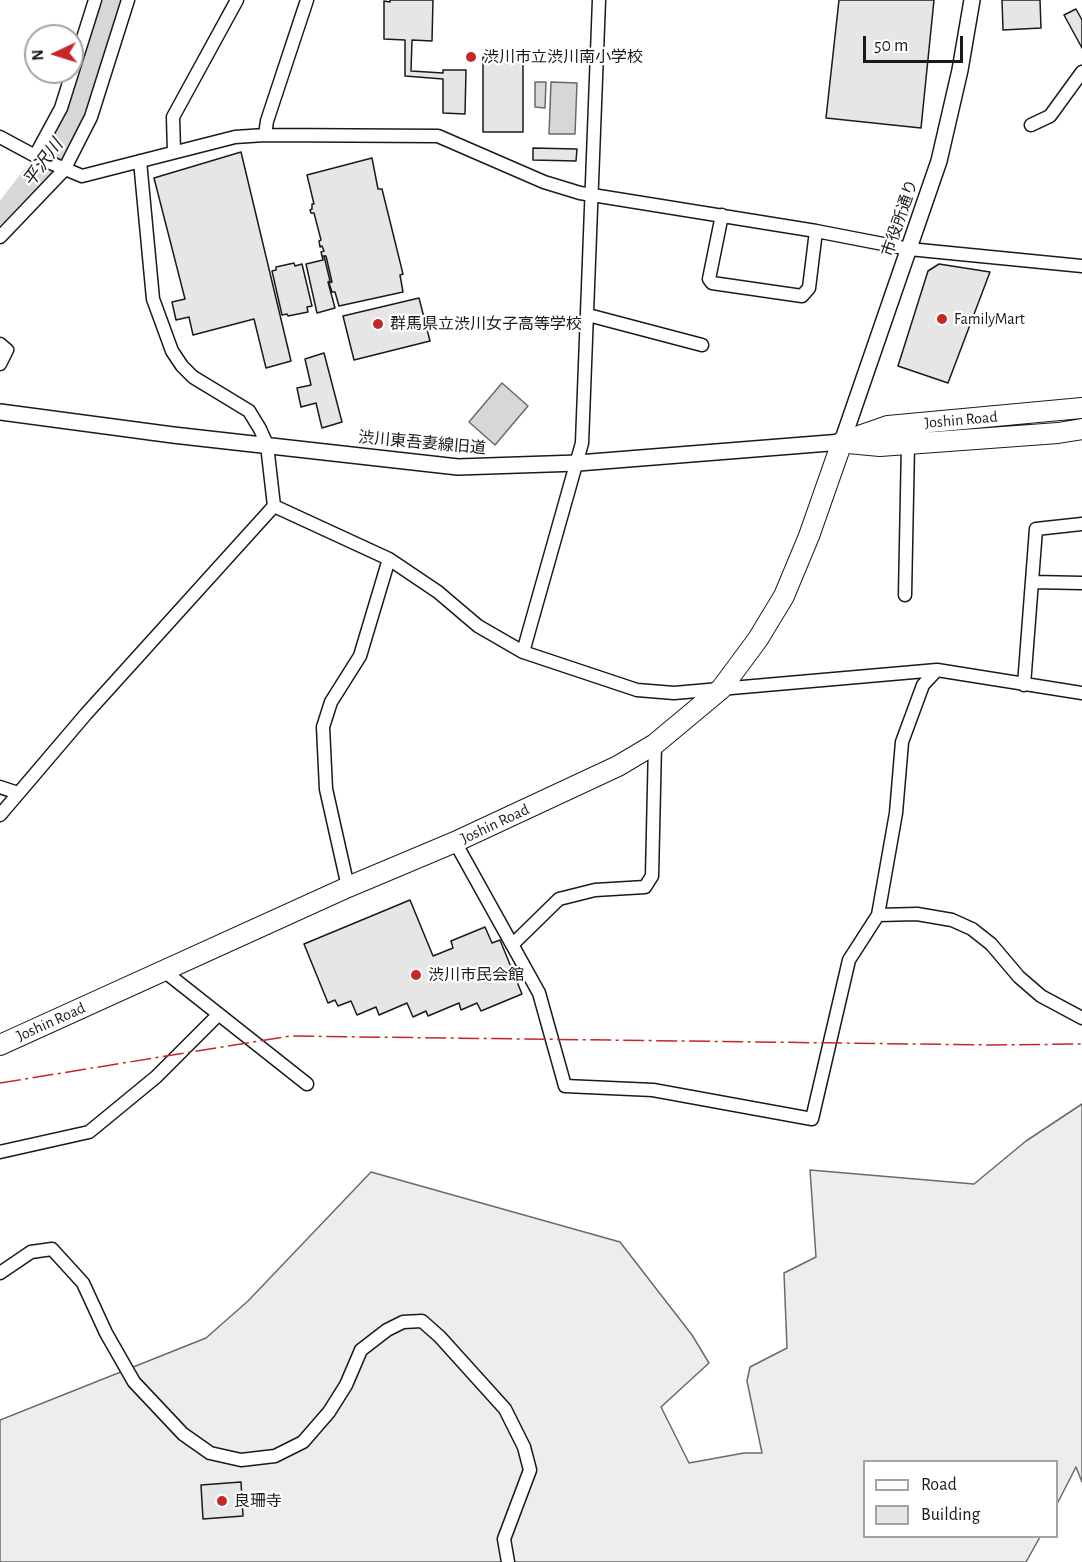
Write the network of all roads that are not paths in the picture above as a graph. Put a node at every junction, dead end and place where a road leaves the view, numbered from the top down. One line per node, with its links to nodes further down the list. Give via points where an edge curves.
1 (95, 0): 12 (street, via 61,108)
2 (128, 0): 14 (street, via 91,117)
3 (237, 0): 11 (street, via 173,117)
4 (307, 0): 9 (street)
5 (599, 0): 15 (street)
6 (972, 0): 19 (street, 市役所通り, via 939,161)
7 (1082, 72): 8 (street, via 1050,116)
8 (1031, 125)
9 (265, 135): 11 (street, via 235,137); 15 (street, via 438,136 544,182)
10 (0, 137): 12 (street)
11 (174, 152): 13 (street)
12 (37, 157): 14 (street)
13 (140, 161): 14 (street, via 82,176); 30 (street, via 153,299 172,351 193,377 249,411)
14 (61, 169): 18 (street)
15 (593, 194): 16 (street); 21 (street)
16 (722, 215): 17 (street); 17 (street, via 709,279 712,283 802,296 809,288)
17 (816, 231): 19 (street)
18 (0, 237)
19 (909, 249): 20 (street); 28 (street, 市役所通り)
20 (1082, 266)
21 (588, 315): 23 (street); 31 (street)
22 (0, 344): 24 (street, via 7,350)
23 (702, 345)
24 (0, 364)
25 (1082, 408): 28 (highway, Joshin Road, via 888,426)
26 (0, 412): 30 (street, 渋川東吾妻線旧道)
27 (1082, 429): 29 (highway, Joshin Road)
28 (842, 442): 29 (highway, Joshin Road); 31 (street, 渋川東吾妻線旧道); 41 (highway, Joshin Road, via 784,596)
29 (908, 444): 37 (street)
30 (267, 445): 31 (street, 渋川東吾妻線旧道, via 458,467); 32 (street)
31 (578, 463): 38 (street)
32 (274, 506): 34 (street); 45 (street)
33 (1082, 524): 35 (street, via 1036,529)
34 (389, 559): 38 (street, via 438,592 478,626); 48 (street, via 360,656 331,702 323,727 326,789)
35 (1032, 582): 36 (street); 40 (street)
36 (1082, 583)
37 (905, 595)
38 (523, 652): 41 (street, via 637,690 674,693)
39 (937, 670): 40 (street); 41 (street); 49 (street, via 923,685 902,742 896,813)
40 (1024, 685): 42 (street)
41 (721, 689): 43 (highway, Joshin Road)
42 (1082, 693)
43 (655, 744): 47 (highway, Joshin Road, via 618,766); 50 (street, via 652,876 645,887 595,890 559,899)
44 (0, 787): 45 (street)
45 (18, 793): 46 (street)
46 (0, 815)
47 (455, 842): 48 (highway, Joshin Road); 50 (street)
48 (348, 888): 51 (highway, Joshin Road)
49 (878, 915): 50 (street, via 849,960 812,1119 653,1090 565,1086 539,993); 53 (street, via 917,914 952,920 972,929 1041,996)
50 (512, 945)
51 (164, 971): 52 (street); 54 (highway, Joshin Road)
52 (218, 1014): 55 (street); 56 (street, via 156,1077 89,1132)
53 (1082, 1018)
54 (0, 1045)
55 (307, 1083)
56 (0, 1152)
57 (0, 1273): 58 (street, via 31,1252 52,1249 83,1283 134,1382 183,1434 210,1453 241,1460 275,1456 303,1442 329,1412 361,1350 403,1322 422,1321 505,1409 524,1447 530,1470 504,1539)
58 (508, 1562)

